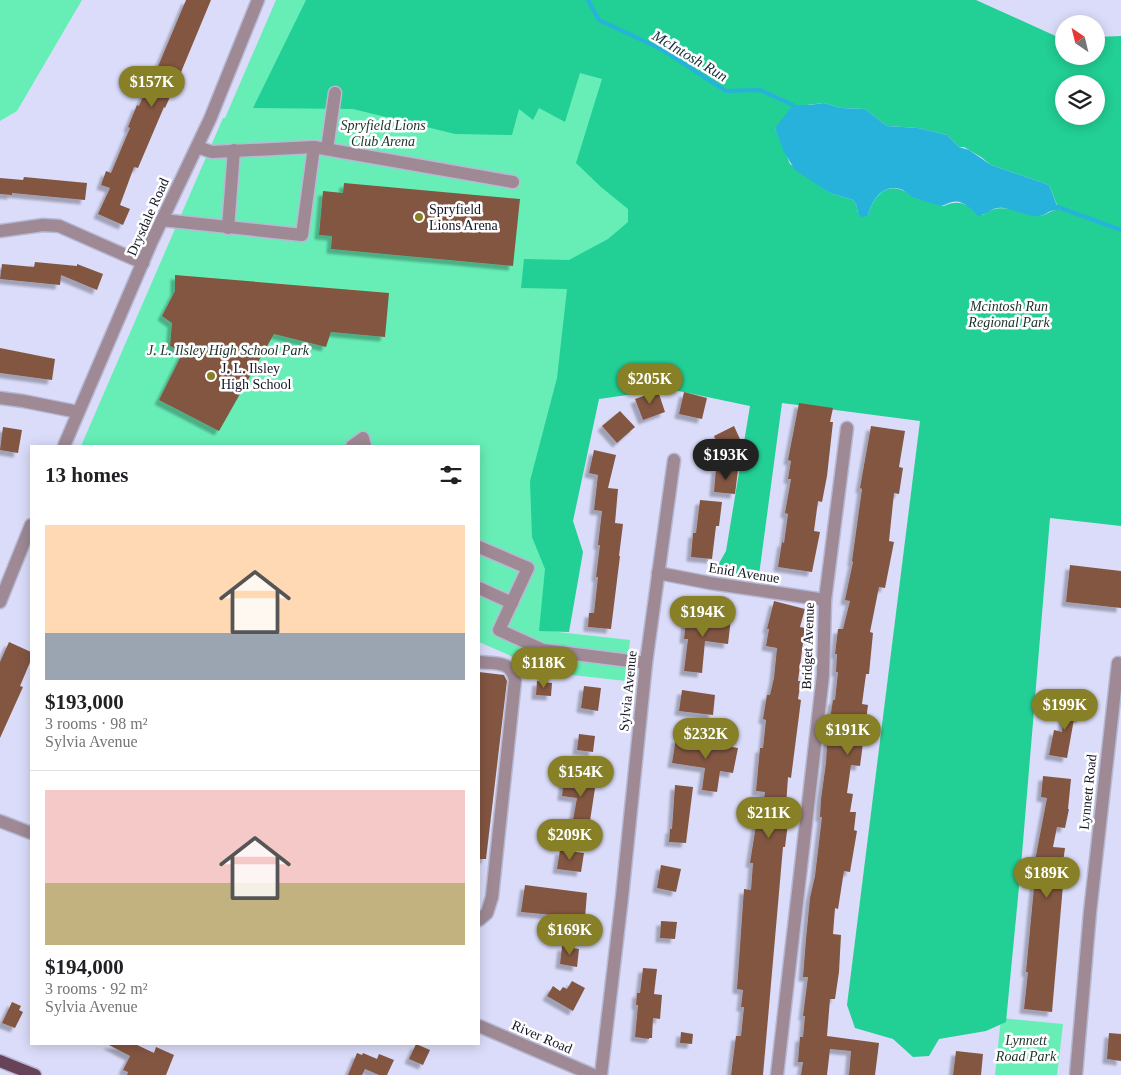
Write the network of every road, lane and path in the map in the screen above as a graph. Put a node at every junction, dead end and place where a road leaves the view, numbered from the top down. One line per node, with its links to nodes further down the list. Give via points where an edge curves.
1 (258, 0): 3 (street, Drysdale Road)
2 (335, 93): 5 (street)
3 (197, 147): 6 (street, via 212,152); 8 (street, Drysdale Road)
4 (314, 147): 5 (street); 6 (street); 9 (street, via 302,235)
5 (327, 149): 7 (street)
6 (234, 150): 9 (street)
7 (512, 182)
8 (162, 220): 9 (street); 11 (street, Drysdale Road)
9 (228, 228)
10 (0, 231): 11 (street, via 59,226)
11 (143, 263): 13 (street, Drysdale Road)
12 (0, 398): 13 (street)
13 (78, 412): 15 (street, Drysdale Road)
14 (847, 428): 21 (street, Bridget Avenue)
15 (64, 445)
16 (674, 460): 19 (street, Sylvia Avenue)
17 (30, 527): 22 (street)
18 (480, 546): 23 (street, via 528,568)
19 (658, 574): 21 (street, Enid Avenue); 26 (street, Sylvia Avenue)
20 (480, 588): 23 (street)
21 (825, 600): 35 (street, Bridget Avenue, via 823,675)
22 (0, 602)
23 (512, 603): 26 (street, via 499,630 544,650)
24 (480, 662): 29 (street, via 509,667 515,680 492,897 487,914)
25 (1118, 662): 36 (street, Lynnett Road)
26 (646, 663): 34 (street, Sylvia Avenue)
27 (0, 821): 28 (street)
28 (30, 833)
29 (480, 919)
30 (480, 1026): 33 (street, River Road)
31 (0, 1061): 32 (main road)
32 (35, 1075)
33 (593, 1075)
34 (601, 1075)
35 (777, 1075)
36 (1076, 1075)

